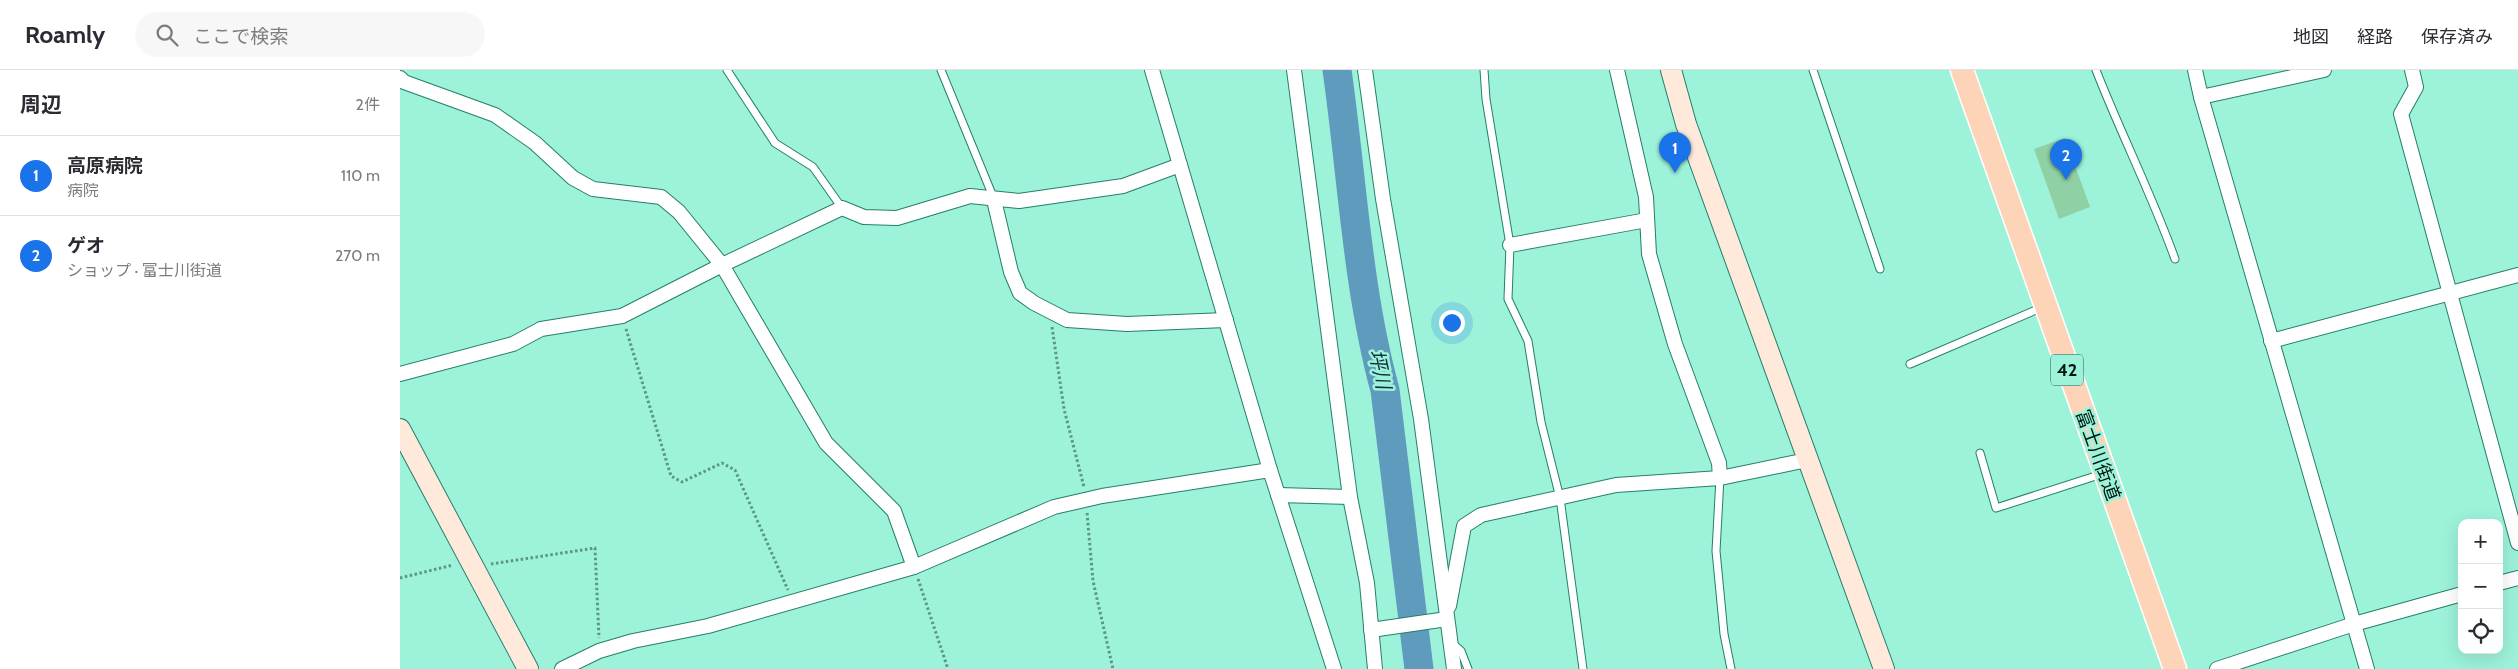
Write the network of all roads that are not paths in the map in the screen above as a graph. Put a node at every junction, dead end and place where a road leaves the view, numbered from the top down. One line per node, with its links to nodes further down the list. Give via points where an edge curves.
1 (727, 70): 19 (lane, via 775,143 813,167)
2 (941, 70): 18 (lane)
3 (1152, 70): 17 (street)
4 (1294, 70): 39 (street)
5 (1365, 70): 46 (street, via 1382,199 1421,419)
6 (1484, 70): 21 (lane)
7 (1617, 70): 20 (street, via 1646,196)
8 (1671, 70): 34 (street, via 1686,124)
9 (1813, 70): 24 (lane)
10 (1962, 70): 27 (main road, 富士川街道 / 42)
11 (2096, 70): 22 (lane)
12 (2195, 70): 16 (street)
13 (2324, 70): 16 (street)
14 (2412, 70): 26 (street, via 2416,87 2401,114)
15 (400, 78): 23 (street, via 495,115 535,143 573,178 593,189 662,197 679,212)
16 (2201, 97): 29 (street)
17 (1180, 165): 18 (street, via 1123,186 1019,201); 28 (street)
18 (994, 200): 19 (street, via 970,196 897,218 864,218); 28 (street, via 1011,272 1020,293 1034,304 1067,320 1127,324)
19 (842, 208): 23 (street)
20 (1647, 220): 21 (street); 37 (street, via 1649,254 1675,344 1719,463)
21 (1510, 246): 40 (lane, via 1508,299 1528,342 1541,422)
22 (2175, 259)
23 (722, 265): 31 (street, via 622,316 541,329 513,344); 42 (street, via 826,443 894,511)
24 (1880, 269)
25 (2518, 275): 26 (street)
26 (2451, 292): 29 (street); 41 (street)
27 (2044, 306): 30 (lane); 36 (main road, 富士川街道 / 42)
28 (1226, 320): 35 (street)
29 (2271, 340): 47 (street)
30 (1910, 364)
31 (400, 374)
32 (400, 429): 50 (street)
33 (1980, 453): 36 (lane, via 1996,508)
34 (1808, 460): 37 (street); 58 (street)
35 (1270, 470): 38 (street); 42 (street, via 1102,496 1054,507)
36 (2104, 474): 59 (main road, 富士川街道 / 42)
37 (1720, 478): 40 (street, via 1616,485); 57 (lane, via 1716,551 1724,634)
38 (1278, 494): 39 (street); 52 (street)
39 (1350, 497): 48 (street)
40 (1560, 498): 46 (street, via 1481,515 1464,526); 56 (lane)
41 (2518, 543)
42 (914, 567): 51 (street, via 708,626 633,641 599,651)
43 (2518, 578): 44 (street)
44 (2503, 582)
45 (2458, 595): 47 (street)
46 (1442, 620): 48 (street); 49 (street)
47 (2354, 624): 60 (street); 61 (street)
48 (1377, 630): 53 (street)
49 (1450, 642): 54 (street); 55 (lane, via 1461,651)
50 (528, 669)
51 (562, 669)
52 (1334, 669)
53 (1375, 669)
54 (1454, 669)
55 (1468, 669)
56 (1583, 669)
57 (1731, 669)
58 (1884, 669)
59 (2175, 669)
60 (2217, 669)
61 (2367, 669)

